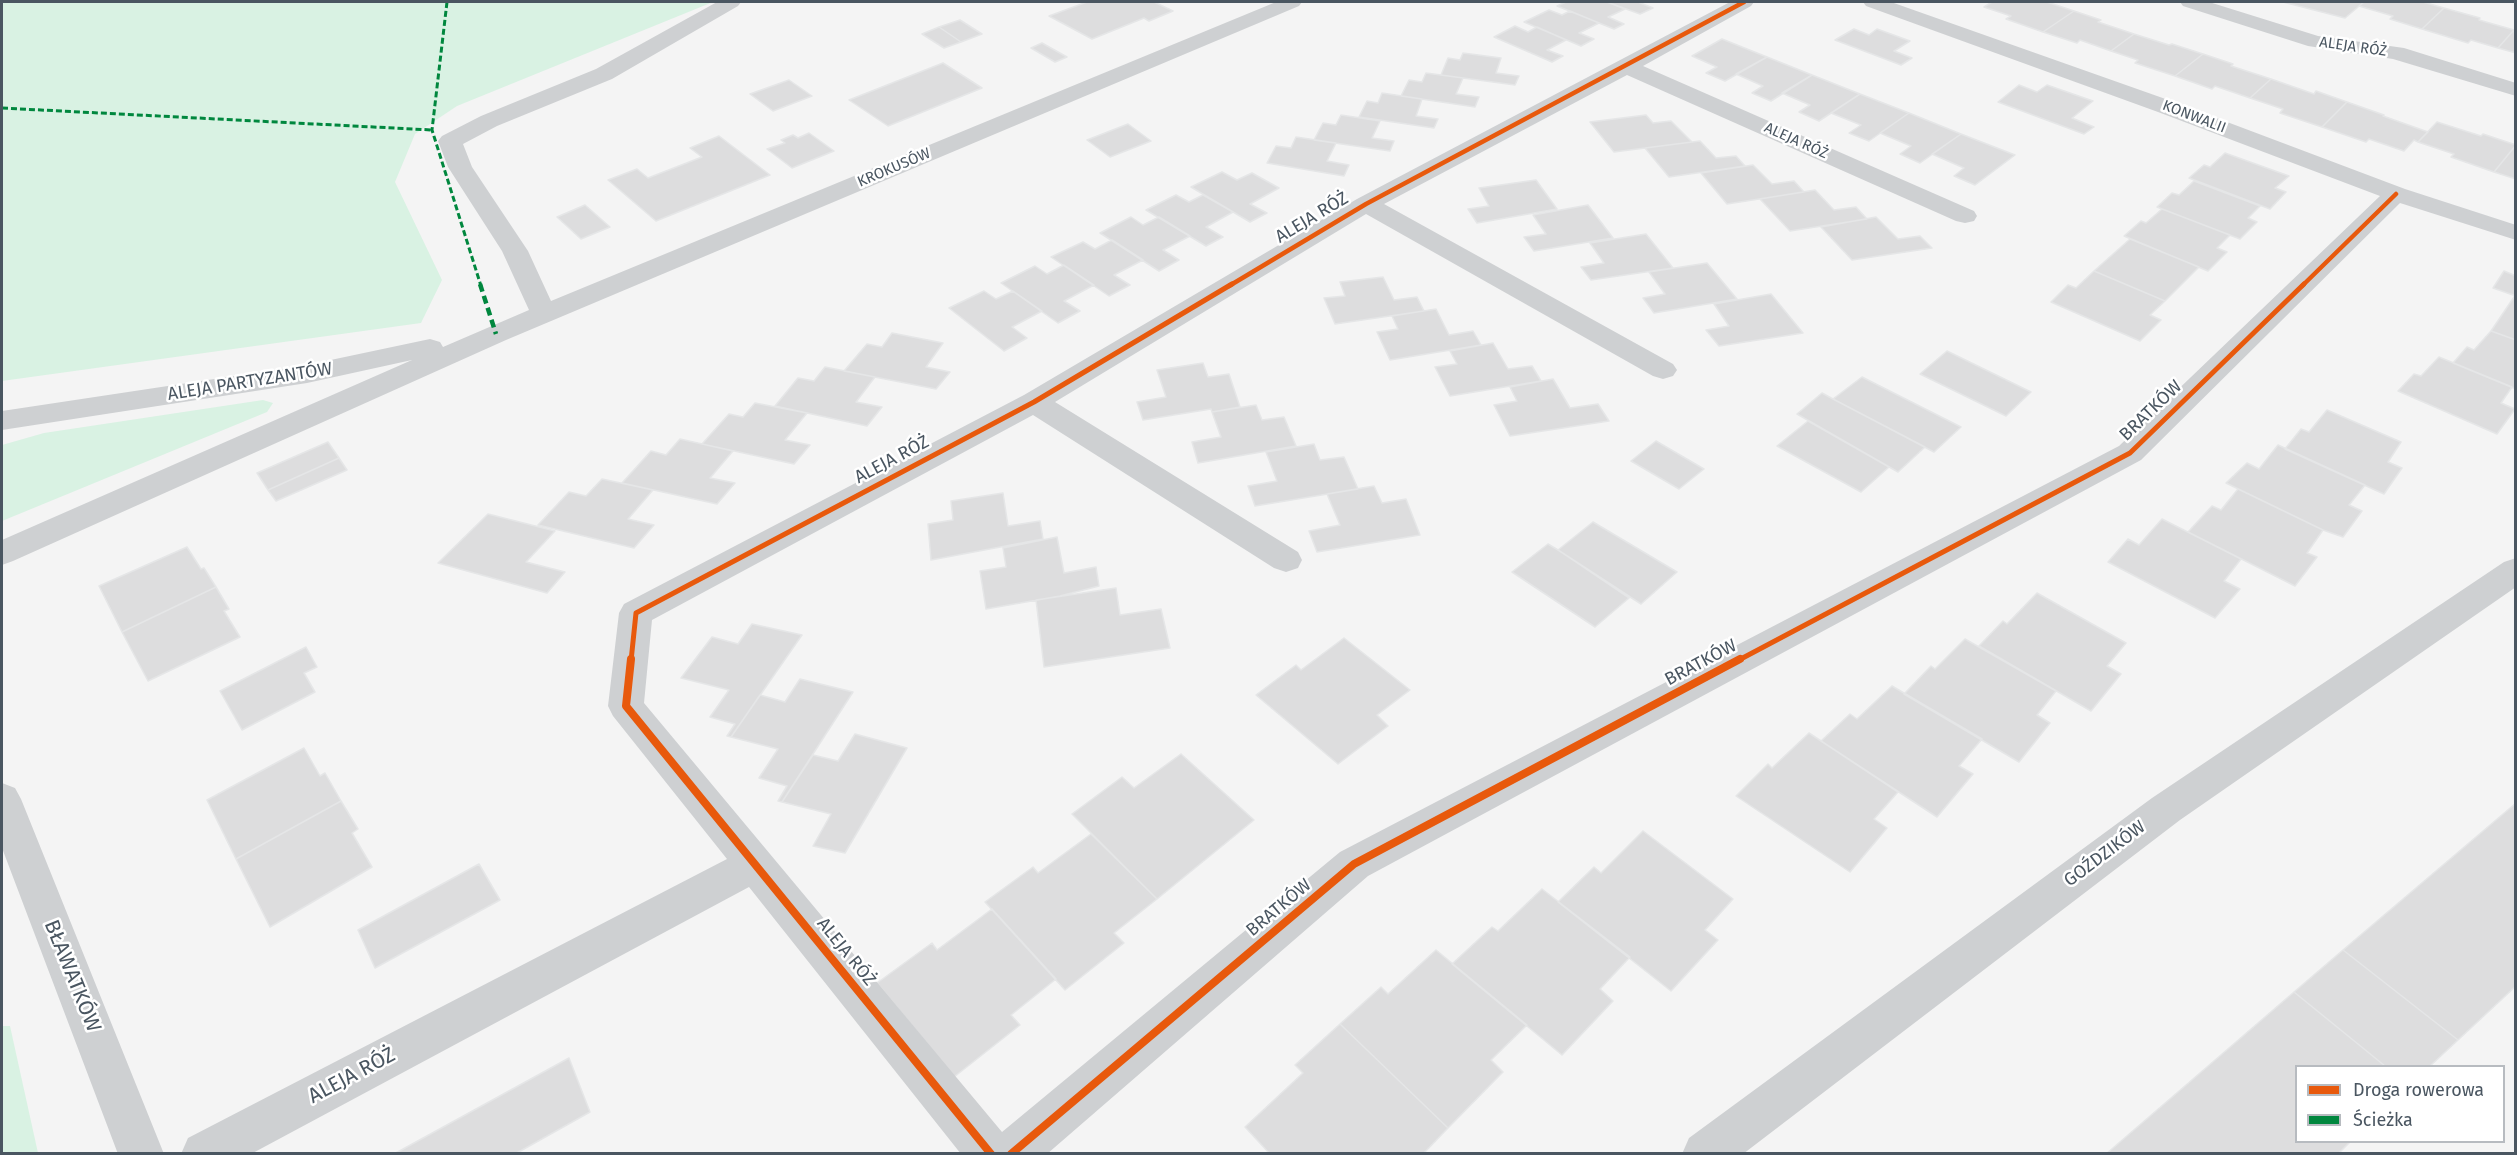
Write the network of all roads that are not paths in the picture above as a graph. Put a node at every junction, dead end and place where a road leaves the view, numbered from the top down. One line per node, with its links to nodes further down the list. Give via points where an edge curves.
1 (731, 2): 12 (street, via 604,74 450,141 460,167 515,251)
2 (1292, 2): 12 (street, KROKUSÓW)
3 (1744, 2): 6 (street, ALEJA RÓŻ)
4 (1873, 2): 8 (street, KONWALII, via 2166,106)
5 (2190, 2): 7 (street, ALEJA RÓŻ, via 2315,42 2396,53)
6 (1626, 67): 9 (street, ALEJA RÓŻ); 10 (street, ALEJA RÓŻ)
7 (2516, 90)
8 (2396, 194): 11 (street, KONWALII); 25 (street, BRATKÓW, via 2130,453 1354,864)
9 (1365, 204): 14 (street, ALEJA RÓŻ); 15 (street, ALEJA RÓŻ)
10 (1965, 216)
11 (2516, 233)
12 (544, 314): 13 (street, KROKUSÓW)
13 (496, 333): 16 (street, ALEJA PARTYZANTÓW, via 307,374); 17 (street)
14 (1663, 370)
15 (1034, 402): 18 (street); 21 (street, ALEJA RÓŻ, via 636,613 626,706)
16 (2, 420)
17 (2, 553)
18 (1286, 560)
19 (2516, 570): 26 (street, GOŹDZIKÓW, via 2166,809)
20 (2, 799): 22 (street, BŁAWATKÓW)
21 (755, 864): 23 (street, ALEJA RÓŻ); 24 (street, ALEJA RÓŻ)
22 (141, 1154)
23 (204, 1154)
24 (992, 1154)
25 (1011, 1154)
26 (1705, 1154)

